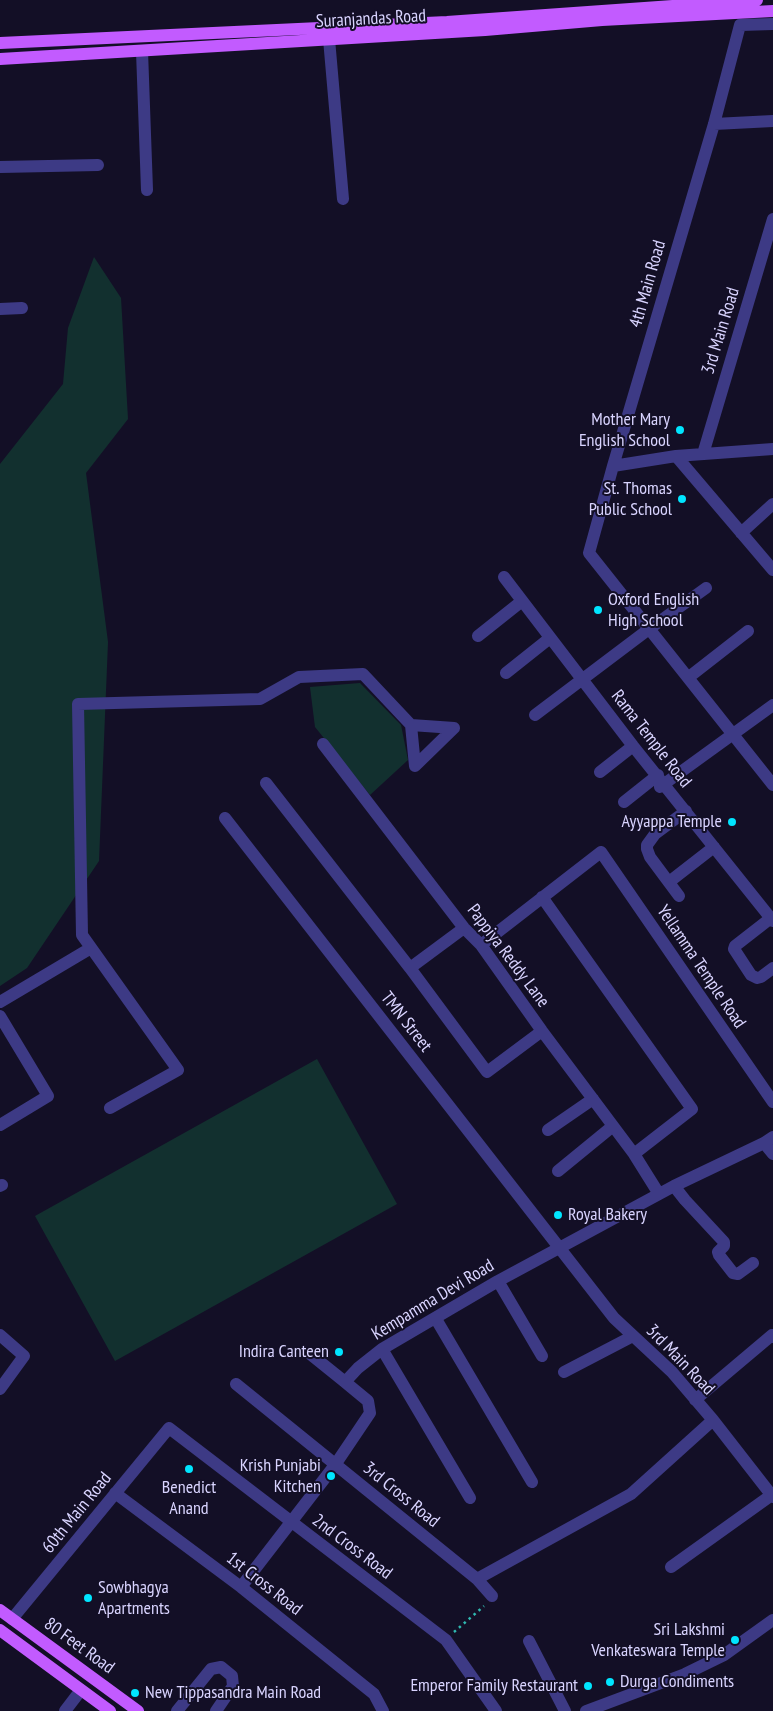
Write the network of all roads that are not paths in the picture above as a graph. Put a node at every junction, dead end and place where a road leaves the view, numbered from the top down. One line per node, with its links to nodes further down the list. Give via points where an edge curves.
1 (757, 0): 6 (main road, Suranjandas Road, via 447,22)
2 (773, 11): 3 (main road, Suranjandas Road)
3 (744, 21): 4 (street); 5 (main road, Suranjandas Road); 10 (street, 4th Main Road)
4 (773, 24)
5 (329, 38): 7 (main road, Suranjandas Road); 14 (street)
6 (0, 43)
7 (142, 51): 8 (main road, Suranjandas Road); 13 (street)
8 (0, 59)
9 (773, 121): 10 (street)
10 (714, 124): 21 (street, 4th Main Road)
11 (98, 165): 12 (street)
12 (0, 167)
13 (147, 190)
14 (343, 199)
15 (773, 219): 19 (street, 3rd Main Road)
16 (22, 308): 17 (street)
17 (0, 309)
18 (773, 449): 19 (street)
19 (703, 454): 20 (street)
20 (676, 456): 21 (street); 23 (street)
21 (613, 466): 28 (street, 4th Main Road, via 589,553)
22 (773, 504): 23 (street)
23 (741, 533): 24 (street)
24 (773, 570)
25 (504, 577): 27 (street, Rama Temple Road)
26 (706, 588): 28 (street)
27 (522, 601): 30 (street); 31 (street, Rama Temple Road)
28 (649, 629): 33 (street); 34 (street)
29 (748, 630): 33 (street)
30 (478, 636)
31 (550, 638): 32 (street); 34 (street, Rama Temple Road)
32 (506, 673)
33 (689, 677): 38 (street)
34 (582, 679): 36 (street); 41 (street, Rama Temple Road)
35 (773, 705): 38 (street)
36 (535, 716)
37 (412, 725): 53 (street, via 362,674 299,678 260,699 78,704 82,935)
38 (734, 735): 41 (street); 43 (street)
39 (323, 744): 51 (street, Pappiya Reddy Lane)
40 (600, 772): 41 (street)
41 (655, 776): 44 (street); 46 (street, Rama Temple Road); 47 (street, via 655,834 647,849)
42 (266, 783): 54 (street)
43 (773, 785)
44 (624, 802)
45 (225, 818): 71 (street, TMN Street)
46 (712, 848): 47 (street); 50 (street, Rama Temple Road)
47 (669, 882): 48 (street)
48 (679, 896)
49 (542, 897): 52 (street); 60 (street, Yellamma Temple Road, via 601,852); 66 (street, via 692,1109)
50 (772, 923): 55 (street, via 734,948 751,975 761,977)
51 (464, 928): 52 (street, Pappiya Reddy Lane); 54 (street)
52 (480, 945): 58 (street, Pappiya Reddy Lane)
53 (91, 948): 56 (street); 61 (street, via 178,1070)
54 (410, 968): 58 (street, via 487,1072)
55 (773, 968)
56 (0, 1002)
57 (0, 1016): 62 (street, via 48,1096)
58 (542, 1031): 59 (street, Pappiya Reddy Lane)
59 (593, 1099): 63 (street, Pappiya Reddy Lane); 64 (street)
60 (773, 1102)
61 (110, 1108)
62 (0, 1125)
63 (614, 1126): 66 (street, Pappiya Reddy Lane); 68 (street)
64 (548, 1130)
65 (768, 1140): 67 (street); 69 (street, Kempamma Devi Road)
66 (634, 1154): 70 (street, Pappiya Reddy Lane)
67 (773, 1154)
68 (558, 1171)
69 (674, 1186): 70 (street, Kempamma Devi Road); 72 (street, via 724,1242 718,1252 733,1273 738,1274)
70 (659, 1194): 71 (street, Kempamma Devi Road)
71 (559, 1248): 73 (street, Kempamma Devi Road); 76 (street, 3rd Main Road, via 614,1318)
72 (753, 1263)
73 (498, 1281): 74 (street, Kempamma Devi Road); 80 (street)
74 (436, 1319): 78 (street, Kempamma Devi Road); 89 (street)
75 (0, 1335): 84 (street, via 24,1356)
76 (633, 1336): 81 (street); 85 (street, 3rd Main Road, via 672,1372)
77 (773, 1337): 85 (street)
78 (382, 1349): 82 (street, Kempamma Devi Road); 92 (street)
79 (310, 1353): 82 (street)
80 (542, 1356)
81 (564, 1372)
82 (345, 1382): 88 (street, via 368,1401 370,1413)
83 (236, 1384): 88 (street, 3rd Cross Road)
84 (0, 1389)
85 (695, 1400): 86 (street, 3rd Main Road)
86 (712, 1420): 91 (street, 3rd Main Road); 95 (street, via 631,1494)
87 (169, 1428): 90 (street, 60th Main Road); 93 (street, 2nd Cross Road)
88 (335, 1465): 93 (street); 95 (street, 3rd Cross Road)
89 (532, 1482)
90 (115, 1493): 96 (street, 1st Cross Road); 99 (street, 60th Main Road)
91 (772, 1495): 94 (street)
92 (470, 1498)
93 (290, 1522): 96 (street); 110 (street, 2nd Cross Road, via 446,1640)
94 (671, 1567)
95 (477, 1579): 97 (street, 3rd Cross Road)
96 (241, 1587): 109 (street, 1st Cross Road, via 374,1694)
97 (492, 1596)
98 (0, 1610): 99 (main road, 80 Feet Road)
99 (12, 1619): 106 (main road, 80 Feet Road)
100 (773, 1620): 112 (street, via 724,1655 685,1674)
101 (0, 1630): 103 (main road, 80 Feet Road)
102 (529, 1641): 111 (street)
103 (81, 1690): 104 (street); 105 (main road, 80 Feet Road)
104 (65, 1711)
105 (110, 1711)
106 (138, 1711)
107 (177, 1711): 108 (street, via 211,1669 221,1667 232,1676 233,1686)
108 (216, 1711)
109 (383, 1711)
110 (496, 1711)
111 (564, 1711)
112 (586, 1711)

